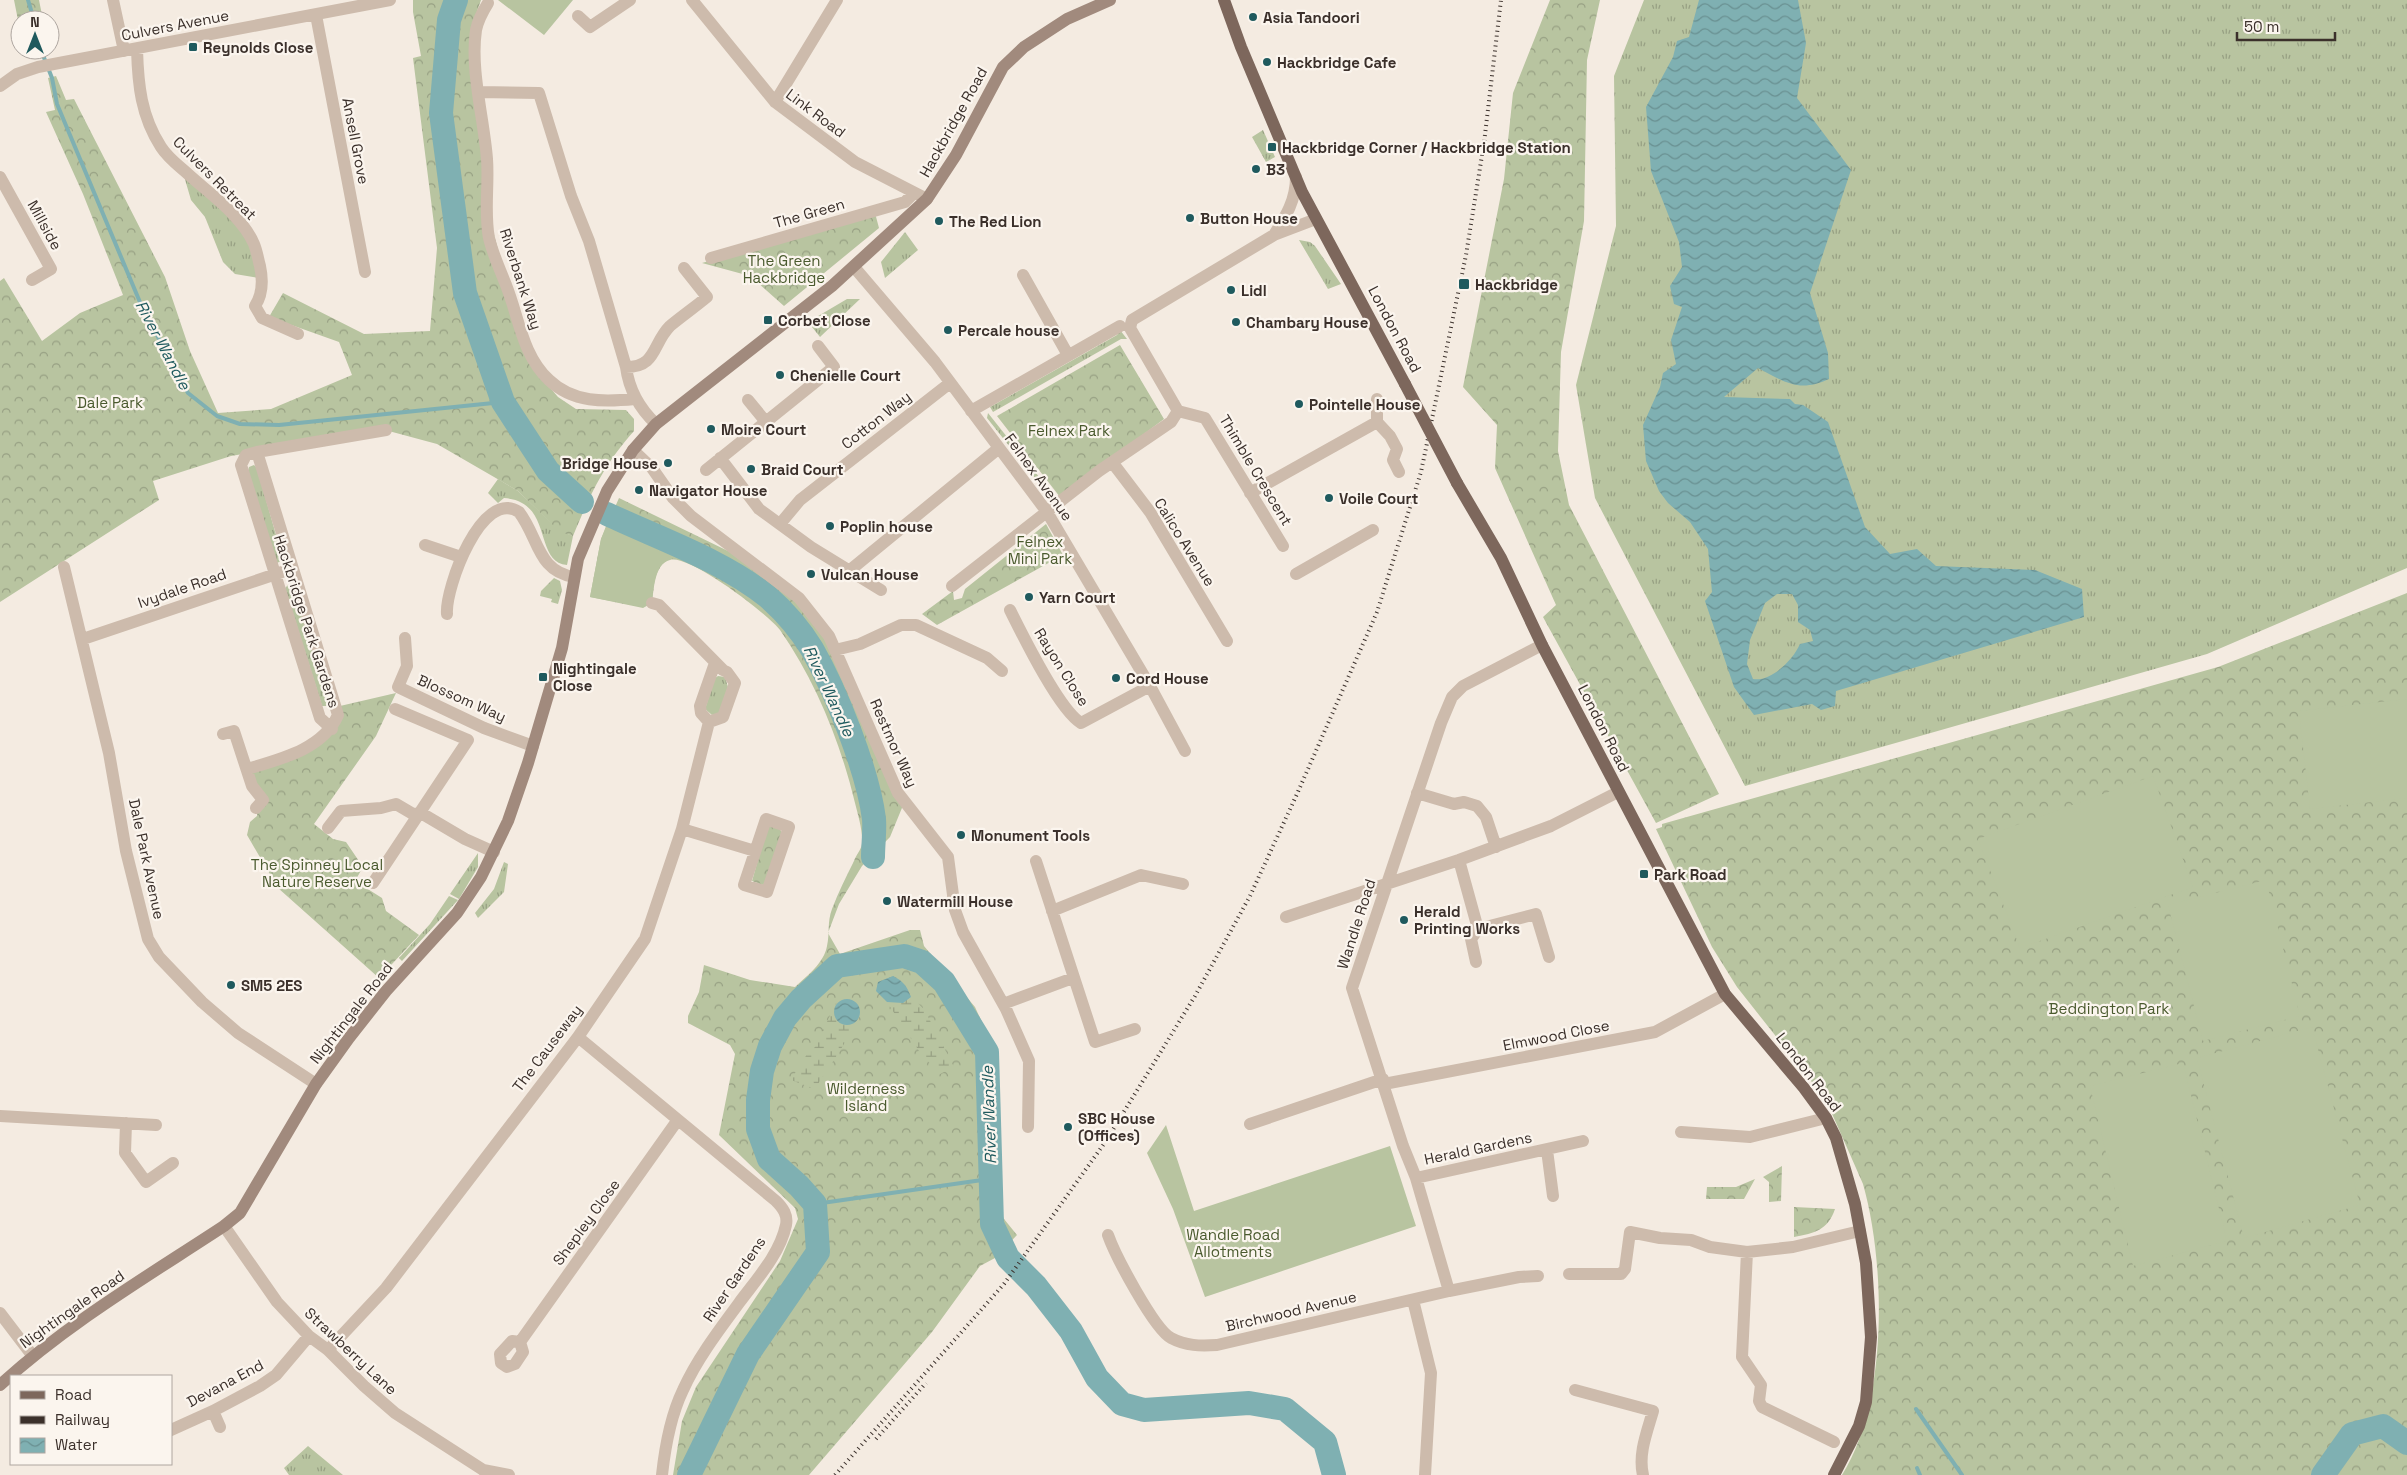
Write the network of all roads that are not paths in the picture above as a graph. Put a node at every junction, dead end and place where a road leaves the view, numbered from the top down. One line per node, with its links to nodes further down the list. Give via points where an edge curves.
1 (113, 0): 13 (street)
2 (390, 0): 9 (street, Culvers Avenue)
3 (630, 0): 11 (street, via 590,26)
4 (692, 0): 16 (street, Link Road)
5 (837, 0): 16 (street)
6 (1110, 0): 20 (main road, Hackbridge Road, via 1045,31 1003,67 956,155)
7 (1224, 0): 18 (main road, London Road)
8 (488, 2): 15 (street, Riverbank Way, via 476,30)
9 (348, 4): 10 (street, Culvers Avenue)
10 (316, 15): 12 (street, Culvers Avenue); 26 (street, Ansell Grove)
11 (578, 16)
12 (138, 48): 13 (street, Culvers Avenue); 30 (street, Culvers Retreat, via 138,82 150,130 162,150 229,210 253,242 261,272 260,298 255,306 262,318)
13 (124, 51): 14 (street, Culvers Avenue, via 38,67 18,74)
14 (0, 86)
15 (478, 92): 33 (street, via 539,93 589,241); 35 (street, Riverbank Way, via 487,159 489,237 532,359 551,382 581,399 612,401)
16 (775, 102): 19 (street, Link Road, via 855,162)
17 (0, 177): 28 (street, Millside, via 51,269)
18 (1296, 177): 21 (main road, London Road); 22 (street, via 1290,209)
19 (913, 194): 20 (street, Link Road); 23 (street, The Green, via 905,202)
20 (927, 200): 24 (main road, Hackbridge Road)
21 (1316, 219): 22 (street); 73 (main road, London Road, bridge, via 1457,483 1501,558)
22 (1274, 235): 29 (street)
23 (711, 258)
24 (854, 267): 34 (street, Felnex Avenue, via 912,333); 42 (main road, Hackbridge Road)
25 (684, 268): 33 (street, via 707,297 669,327 649,360 638,367)
26 (365, 272)
27 (1023, 276): 32 (street)
28 (32, 280)
29 (1125, 326): 32 (street); 39 (street, via 1131,330)
30 (298, 334)
31 (818, 346): 40 (street, via 834,366)
32 (1068, 355): 38 (street)
33 (626, 367): 35 (street, via 628,384)
34 (950, 383): 38 (street, Felnex Avenue); 53 (street, Cotton Way, via 800,500)
35 (635, 398): 42 (street)
36 (1376, 399): 41 (street)
37 (748, 400): 40 (street)
38 (971, 411): 44 (street, Felnex Avenue)
39 (1178, 412): 48 (street, via 1171,422); 51 (street, Thimble Crescent, via 1205,418)
40 (766, 422): 47 (street)
41 (1376, 422): 50 (street, via 1390,436 1397,450 1393,460); 51 (street)
42 (656, 424): 45 (main road, Hackbridge Road)
43 (386, 430): 46 (street)
44 (999, 448): 52 (street, Felnex Avenue); 61 (street)
45 (633, 450): 55 (main road, Hackbridge Road, via 607,491); 74 (street, Restmor Way, via 691,516 799,598 829,636)
46 (257, 452): 60 (street, Hackbridge Park Gardens); 62 (street, Hackbridge Park Gardens, via 246,455 241,465)
47 (720, 458): 49 (street); 53 (street, via 759,509)
48 (1112, 462): 52 (street); 72 (street, Calico Avenue, via 1150,512)
49 (706, 470)
50 (1400, 472)
51 (1250, 493): 57 (street, Thimble Crescent)
52 (1047, 512): 65 (street); 77 (street, Felnex Avenue)
53 (780, 524): 61 (street)
54 (1373, 530): 63 (street)
55 (590, 532): 64 (main road, Nightingale Road)
56 (425, 545): 58 (street)
57 (1283, 546)
58 (461, 557): 64 (street, via 491,514 508,508 522,516 550,568); 69 (street, via 446,602)
59 (64, 567): 71 (street, Dale Park Avenue)
60 (292, 569): 62 (street, Ivydale Road); 80 (street, Hackbridge Park Gardens, via 338,715)
61 (849, 571): 66 (street)
62 (275, 574): 71 (street, Ivydale Road); 80 (street, Hackbridge Park Gardens, via 320,718)
63 (1296, 574)
64 (574, 578): 82 (main road, Nightingale Road, via 562,648)
65 (952, 586)
66 (881, 590)
67 (652, 603): 75 (street, via 659,605)
68 (1010, 610): 77 (street, Rayon Close, via 1034,658 1069,712 1081,723)
69 (447, 614)
70 (405, 638): 82 (street, Blossom Way, via 407,666 398,687 484,728)
71 (83, 639): 110 (street, Dale Park Avenue, via 135,890 153,950 202,1002 236,1031)
72 (1227, 641)
73 (1542, 645): 85 (main road, London Road); 86 (street, Wandle Road, via 1463,686 1452,697)
74 (835, 650): 76 (street, via 860,644 901,625 916,625 987,658); 106 (street, Restmor Way, via 898,793 948,857 955,910 963,932)
75 (715, 662): 79 (street, via 700,706 701,713); 79 (street, via 734,683 723,717)
76 (1002, 670)
77 (1150, 686): 83 (street, Felnex Avenue)
78 (395, 709): 88 (street, via 468,740)
79 (709, 722): 90 (street, The Causeway)
80 (332, 729): 84 (street, via 305,749)
81 (223, 734): 84 (street, via 234,731)
82 (533, 746): 93 (main road, Nightingale Road, via 512,813)
83 (1185, 751)
84 (247, 769): 87 (street, via 252,786 263,800)
85 (1618, 792): 91 (street, via 1550,826); 105 (main road, London Road)
86 (1417, 793): 91 (street, via 1454,804 1464,802 1478,806 1486,817); 98 (street, Wandle Road)
87 (256, 808)
88 (420, 813): 89 (street, via 413,814 396,804 341,811); 93 (street); 96 (street)
89 (328, 828)
90 (682, 829): 92 (street); 108 (street, The Causeway, via 645,939)
91 (1496, 846): 94 (street)
92 (754, 851): 92 (street, via 766,819 789,827 767,892 744,885)
93 (494, 852): 110 (main road, Nightingale Road, via 464,903 386,990)
94 (1459, 860): 98 (street); 101 (street)
95 (1036, 861): 99 (street)
96 (373, 883)
97 (1183, 884): 99 (street, via 1141,875)
98 (1386, 884): 100 (street); 109 (street, Wandle Road, via 1352,988)
99 (1052, 911): 104 (street)
100 (1286, 917)
101 (1478, 929): 102 (street, via 1536,914); 103 (street, via 1471,939)
102 (1549, 958)
103 (1476, 962)
104 (1073, 978): 106 (street); 107 (street, via 1095,1042)
105 (1725, 994): 109 (street, Elmwood Close, via 1655,1032); 112 (main road, London Road)
106 (1003, 1004): 117 (street, Restmor Way, via 1023,1043 1031,1068)
107 (1135, 1029)
108 (578, 1037): 113 (street, River Gardens); 135 (street, The Causeway, via 386,1288)
109 (1384, 1081): 115 (street, Elmwood Close); 122 (street, Wandle Road)
110 (316, 1084): 124 (main road, Nightingale Road, via 240,1213)
111 (0, 1116): 114 (street)
112 (1826, 1118): 118 (street, via 1750,1137); 125 (main road, London Road, via 1853,1191)
113 (677, 1121): 134 (street, Shepley Close); 147 (street, River Gardens, via 776,1202 783,1209 786,1225 762,1273 682,1390)
114 (126, 1123): 116 (street); 121 (street, via 125,1153 146,1182)
115 (1250, 1124)
116 (156, 1125)
117 (1028, 1127)
118 (1682, 1132)
119 (1583, 1140): 120 (street, Herald Gardens)
120 (1547, 1150): 122 (street, Herald Gardens); 123 (street, Herald Gardens)
121 (173, 1164)
122 (1416, 1178): 130 (street, Wandle Road)
123 (1553, 1196)
124 (224, 1226): 133 (street, Strawberry Lane, via 277,1302); 136 (main road, Nightingale Road)
125 (1860, 1231): 127 (street, via 1793,1247); 150 (main road, London Road, via 1866,1263 1871,1337 1867,1385 1859,1426)
126 (1108, 1235): 131 (street, Birchwood Avenue, via 1157,1325 1170,1338 1193,1346 1217,1345)
127 (1747, 1252): 128 (street, via 1710,1247 1692,1240 1630,1232 1625,1269 1621,1274); 144 (street, via 1742,1357 1760,1384 1759,1401 1767,1412)
128 (1570, 1274)
129 (1538, 1276): 130 (street, Birchwood Avenue)
130 (1449, 1292): 131 (street, Birchwood Avenue)
131 (1413, 1300): 148 (street, via 1431,1373)
132 (0, 1313): 136 (street)
133 (309, 1336): 135 (street, Strawberry Lane); 141 (street, Devana End, via 276,1375)
134 (520, 1342)
135 (328, 1350): 145 (street, Strawberry Lane, via 395,1413)
136 (32, 1355): 137 (main road, Nightingale Road)
137 (11, 1375)
138 (10, 1376): 139 (main road, Nightingale Road)
139 (0, 1385)
140 (1575, 1390): 149 (street, via 1653,1411 1642,1451 1640,1466)
141 (213, 1411): 142 (street); 143 (street, Devana End)
142 (220, 1427)
143 (172, 1430)
144 (1834, 1442)
145 (487, 1472): 146 (street, Strawberry Lane)
146 (509, 1475)
147 (662, 1475)
148 (1425, 1475)
149 (1643, 1475)
150 (1834, 1475)

